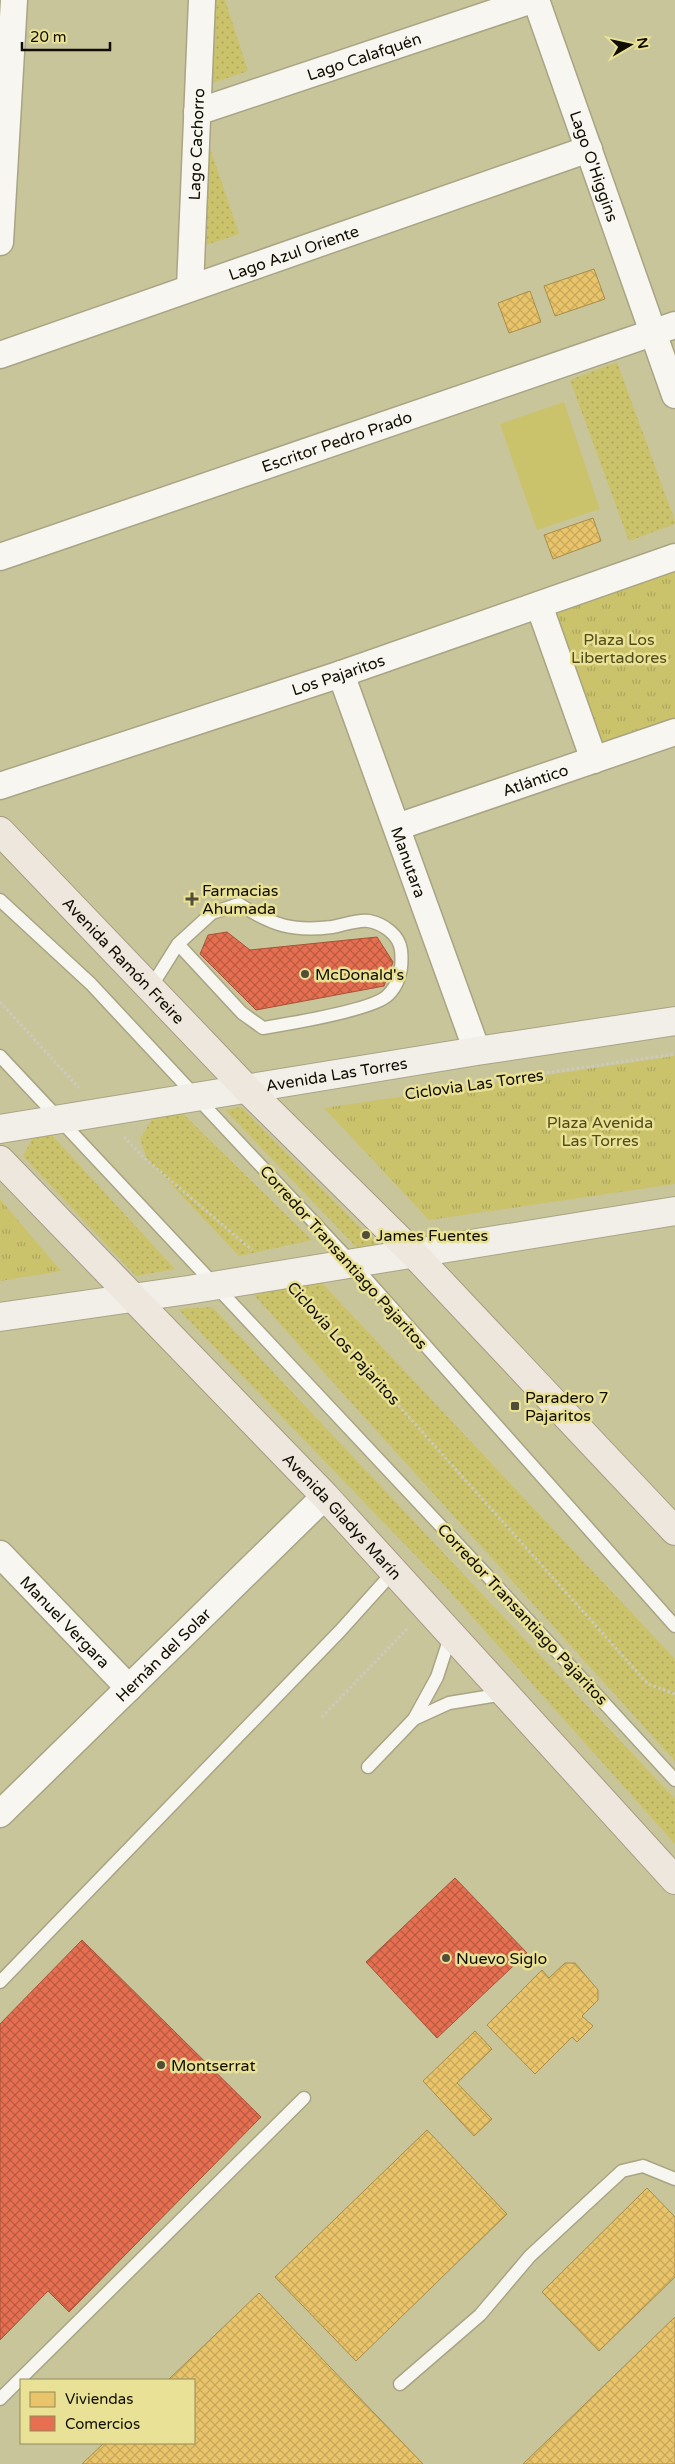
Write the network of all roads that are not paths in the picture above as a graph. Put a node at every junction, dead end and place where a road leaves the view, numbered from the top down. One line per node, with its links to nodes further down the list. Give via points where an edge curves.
1 (14, 0): 7 (street)
2 (202, 0): 5 (street, Lago Cachorro)
3 (532, 0): 5 (street, Lago Calafquén)
4 (536, 0): 6 (street, Lago O'Higgins)
5 (197, 112): 8 (street, Lago Cachorro)
6 (589, 149): 8 (street, Lago Azul Oriente); 9 (street, Lago O'Higgins)
7 (0, 242)
8 (190, 288): 10 (street, Lago Azul Oriente)
9 (664, 329): 11 (street, Lago O'Higgins); 12 (street, Escritor Pedro Prado)
10 (0, 355)
11 (675, 395)
12 (0, 557)
13 (675, 557): 14 (street, Los Pajaritos)
14 (539, 605): 15 (street, Los Pajaritos); 17 (street)
15 (342, 674): 18 (street, Los Pajaritos); 19 (street, Manutara)
16 (675, 732): 17 (street, Atlántico)
17 (594, 760): 19 (street, Atlántico)
18 (0, 786)
19 (396, 828): 25 (street, Manutara)
20 (0, 831): 23 (main road, Avenida Ramón Freire)
21 (0, 900): 28 (lane, Corredor Transantiago Pajaritos, via 90,984)
22 (178, 944): 22 (lane, via 212,913 239,904 281,927 324,928 369,921 391,930 401,949 400,978 386,997 348,1011 264,1028 242,1013); 23 (lane)
23 (150, 987): 27 (main road, Avenida Ramón Freire)
24 (675, 1021): 25 (street, Avenida Las Torres)
25 (477, 1051): 27 (street, Avenida Las Torres)
26 (0, 1056): 29 (lane, Corredor Transantiago Pajaritos)
27 (247, 1089): 28 (street, Avenida Las Torres); 33 (main road)
28 (196, 1096): 29 (street, Avenida Las Torres); 34 (lane, Corredor Transantiago Pajaritos)
29 (60, 1120): 30 (street, Avenida Las Torres); 35 (lane, Corredor Transantiago Pajaritos)
30 (0, 1129)
31 (0, 1160): 36 (main road, Avenida Gladys Marín)
32 (675, 1211): 33 (street)
33 (414, 1254): 34 (street); 39 (main road)
34 (352, 1264): 35 (street); 42 (lane, Corredor Transantiago Pajaritos)
35 (216, 1286): 36 (street); 48 (lane, Corredor Transantiago Pajaritos)
36 (132, 1298): 37 (street); 38 (main road, Avenida Gladys Marín)
37 (0, 1317)
38 (325, 1496): 41 (main road, Avenida Gladys Marín); 44 (street, Hernán del Solar)
39 (675, 1531)
40 (0, 1554): 44 (street, Manuel Vergara)
41 (395, 1570): 43 (main road, Avenida Gladys Marín); 51 (lane, via 340,1631)
42 (675, 1626)
43 (451, 1633): 45 (main road, Avenida Gladys Marín); 46 (lane, via 438,1677)
44 (129, 1688): 49 (street, Hernán del Solar)
45 (504, 1694): 46 (lane, via 449,1703); 50 (main road, Avenida Gladys Marín)
46 (414, 1720): 47 (lane)
47 (368, 1767)
48 (675, 1780)
49 (1, 1811)
50 (675, 1880)
51 (0, 1982)
52 (304, 2098): 55 (lane)
53 (675, 2179): 54 (lane, via 643,2166 622,2171 530,2256 480,2315)
54 (400, 2384)
55 (0, 2398)

